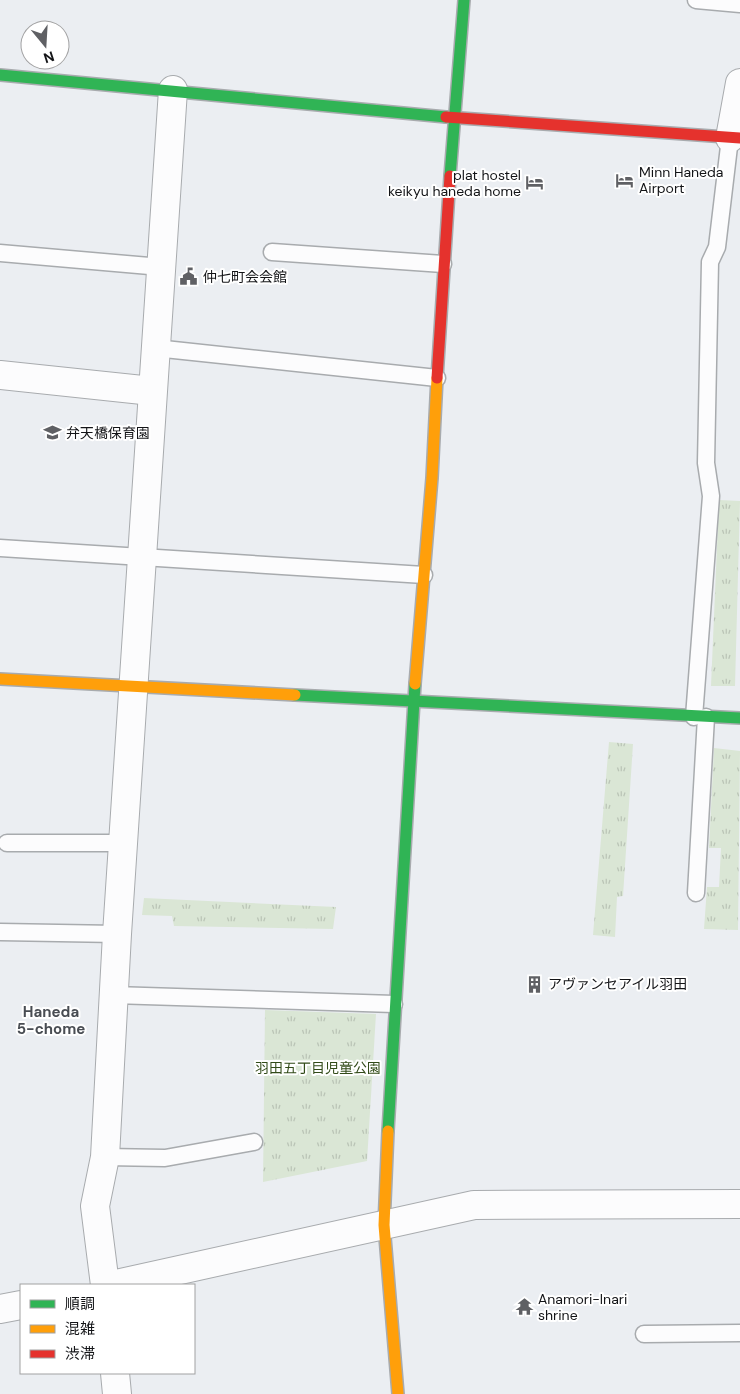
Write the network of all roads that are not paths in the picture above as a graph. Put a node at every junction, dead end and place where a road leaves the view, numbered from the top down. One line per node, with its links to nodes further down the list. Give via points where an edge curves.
1 (464, 0): 7 (street)
2 (696, 0): 3 (lane)
3 (740, 4)
4 (0, 74): 6 (street)
5 (740, 83): 8 (street)
6 (173, 90): 7 (street); 12 (street)
7 (456, 118): 8 (street); 11 (street)
8 (735, 138): 23 (lane, via 717,246 710,262 706,463 711,496)
9 (272, 252): 11 (lane)
10 (0, 254): 12 (lane)
11 (443, 264): 15 (street)
12 (161, 267): 13 (street)
13 (155, 348): 15 (lane); 16 (street)
14 (0, 375): 16 (street)
15 (437, 378): 19 (street)
16 (152, 391): 18 (street)
17 (0, 548): 18 (lane)
18 (141, 558): 19 (lane); 21 (street)
19 (424, 575): 22 (street)
20 (0, 679): 21 (street)
21 (132, 686): 22 (street); 26 (street)
22 (414, 700): 23 (street); 31 (street)
23 (700, 717): 24 (street); 27 (lane)
24 (740, 718)
25 (8, 843): 26 (lane)
26 (123, 843): 29 (street)
27 (696, 893)
28 (0, 932): 29 (lane)
29 (116, 934): 30 (street)
30 (113, 995): 31 (lane); 33 (street)
31 (394, 1004): 35 (street)
32 (254, 1142): 33 (lane, via 165,1158)
33 (105, 1157): 36 (street, via 95,1206)
34 (740, 1204): 35 (street, via 474,1206)
35 (384, 1225): 37 (street); 44 (street)
36 (105, 1284)
37 (117, 1284)
38 (20, 1305): 39 (street)
39 (0, 1310)
40 (740, 1333): 41 (lane)
41 (644, 1334)
42 (115, 1374): 43 (street)
43 (117, 1394)
44 (398, 1394)

